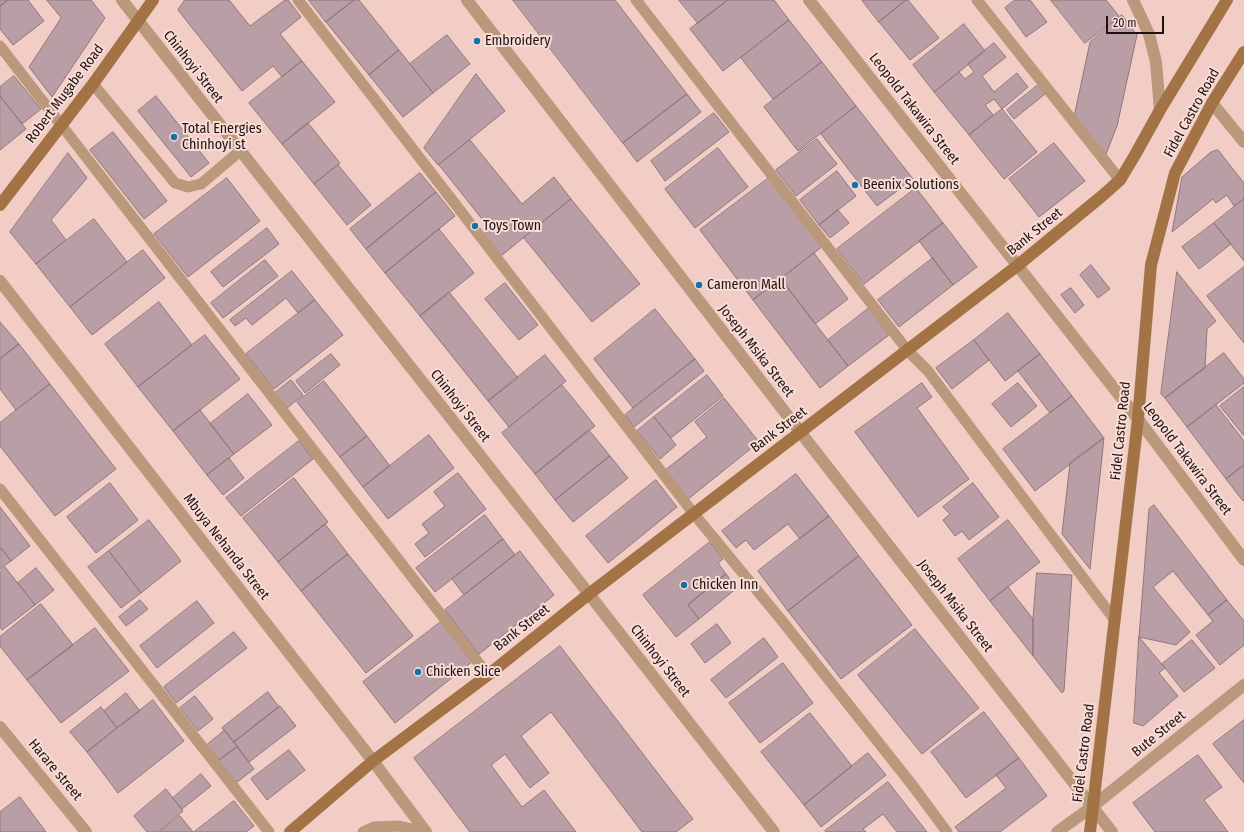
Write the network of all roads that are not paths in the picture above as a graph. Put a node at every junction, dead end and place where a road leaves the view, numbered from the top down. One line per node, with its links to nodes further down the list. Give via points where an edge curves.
1 (122, 0): 10 (street, Chinhoyi Street)
2 (153, 0): 10 (main road, Robert Mugabe Road)
3 (298, 0): 27 (lane)
4 (467, 0): 25 (street, Joseph Msika Street)
5 (636, 0): 23 (lane)
6 (809, 0): 21 (street, Leopold Takawira Street)
7 (977, 0): 19 (lane)
8 (1133, 0): 15 (street, via 1149,34 1156,62)
9 (1227, 0): 15 (main road, Bank Street)
10 (137, 21): 13 (main road, Robert Mugabe Road); 18 (street, Chinhoyi Street)
11 (0, 46): 16 (lane)
12 (1244, 52): 14 (main road, Fidel Castro Road)
13 (93, 84): 16 (main road, Robert Mugabe Road); 18 (lane, via 175,183 188,187 201,184)
14 (1212, 103): 17 (street); 24 (main road, Fidel Castro Road, via 1175,173 1150,265)
15 (1160, 110): 19 (main road, Bank Street)
16 (62, 125): 20 (main road, Robert Mugabe Road); 31 (lane)
17 (1244, 142)
18 (240, 151): 29 (street, Chinhoyi Street)
19 (1120, 180): 21 (main road, Bank Street)
20 (0, 205)
21 (1017, 266): 23 (main road, Bank Street); 24 (street, Leopold Takawira Street)
22 (0, 282): 34 (street, Mbuya Nehanda Street)
23 (908, 351): 25 (main road, Bank Street); 30 (lane, via 928,371)
24 (1138, 419): 28 (street, Leopold Takawira Street); 30 (main road, Fidel Castro Road)
25 (801, 433): 27 (main road, Bank Street); 35 (street, Joseph Msika Street)
26 (0, 489): 37 (lane)
27 (694, 514): 29 (main road, Bank Street); 42 (lane, via 788,628)
28 (1244, 560)
29 (589, 594): 31 (main road, Bank Street); 41 (street, Chinhoyi Street)
30 (1114, 619): 35 (main road, Fidel Castro Road)
31 (488, 675): 34 (main road, Bank Street)
32 (1244, 685): 35 (street, Bute Street)
33 (0, 727): 36 (street, Harare street)
34 (373, 761): 38 (main road, Bank Street); 40 (street, Mbuya Nehanda Street)
35 (1093, 806): 43 (street); 44 (main road, Fidel Castro Road); 45 (street, Joseph Msika Street)
36 (86, 832)
37 (269, 832)
38 (290, 832)
39 (363, 832): 40 (lane, via 374,827 399,826)
40 (426, 832)
41 (774, 832)
42 (947, 832)
43 (1057, 832)
44 (1090, 832)
45 (1112, 832)

